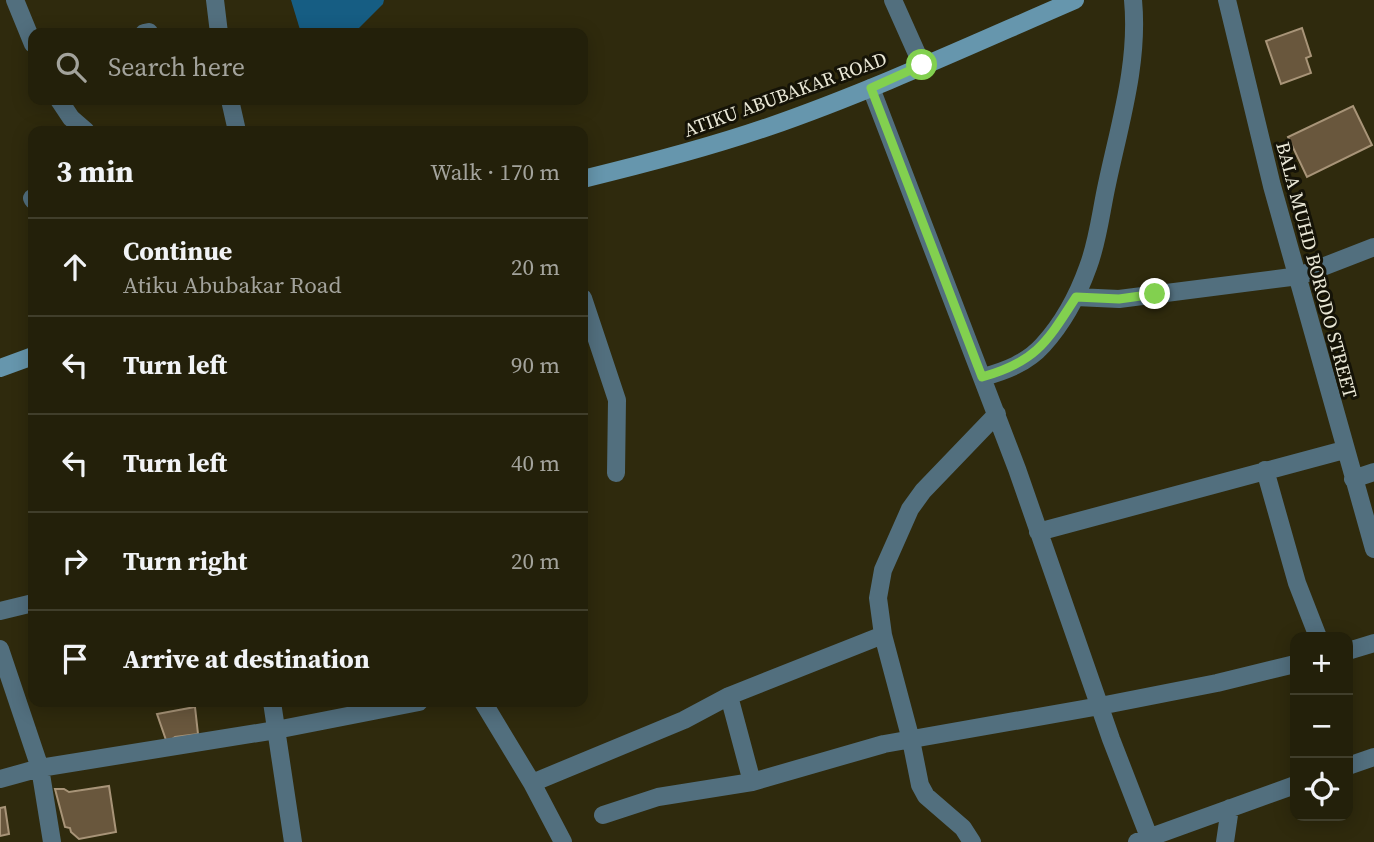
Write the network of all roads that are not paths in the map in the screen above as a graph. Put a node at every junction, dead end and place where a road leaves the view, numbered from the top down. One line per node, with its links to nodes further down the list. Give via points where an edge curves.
1 (15, 0): 8 (street)
2 (215, 0): 7 (street)
3 (893, 0): 9 (street)
4 (1074, 0): 9 (street, ATIKU ABUBAKAR ROAD)
5 (1133, 0): 18 (street, via 1135,39 1127,92 1090,264)
6 (1227, 0): 17 (street, BALA MUHD BORODO STREET, via 1253,116)
7 (218, 28)
8 (28, 32)
9 (922, 65): 10 (street, ATIKU ABUBAKAR ROAD)
10 (871, 88): 15 (street, ATIKU ABUBAKAR ROAD, via 770,127); 22 (street)
11 (62, 105): 13 (street)
12 (231, 105): 14 (street)
13 (80, 126)
14 (236, 126)
15 (588, 178)
16 (1374, 247): 17 (street)
17 (1298, 276): 18 (street, via 1119,299); 24 (street, BALA MUHD BORODO STREET)
18 (1076, 297): 22 (street, via 1042,347 1007,370)
19 (588, 313): 27 (street, via 617,400)
20 (28, 358): 21 (street)
21 (0, 368)
22 (982, 377): 23 (street)
23 (997, 414): 29 (street); 34 (street, via 910,509 879,585)
24 (1345, 450): 25 (street); 28 (street, BALA MUHD BORODO STREET)
25 (1265, 470): 29 (street); 33 (street)
26 (1374, 472): 28 (street)
27 (616, 473)
28 (1353, 479): 30 (street, BALA MUHD BORODO STREET)
29 (1038, 532): 40 (street)
30 (1374, 549)
31 (28, 604): 32 (street)
32 (0, 611)
33 (1316, 632)
34 (883, 635): 39 (street); 45 (street)
35 (1374, 643): 37 (street)
36 (0, 649): 48 (street)
37 (1353, 649)
38 (1290, 665): 40 (street)
39 (729, 696): 50 (street); 51 (street, via 684,720)
40 (1100, 706): 45 (street); 55 (street)
41 (273, 707): 44 (street)
42 (393, 707): 44 (street)
43 (486, 707): 51 (street)
44 (276, 730): 48 (street); 57 (street)
45 (911, 740): 50 (street, via 848,752); 59 (street, via 922,790)
46 (1374, 757): 47 (street)
47 (1353, 764)
48 (40, 768): 49 (street); 56 (street)
49 (0, 779)
50 (752, 782): 54 (street, via 659,797)
51 (532, 783): 58 (street)
52 (1290, 787): 53 (street)
53 (1230, 808): 55 (street); 60 (street)
54 (603, 815)
55 (1143, 840)
56 (52, 842)
57 (293, 842)
58 (563, 842)
59 (972, 842)
60 (1225, 842)

